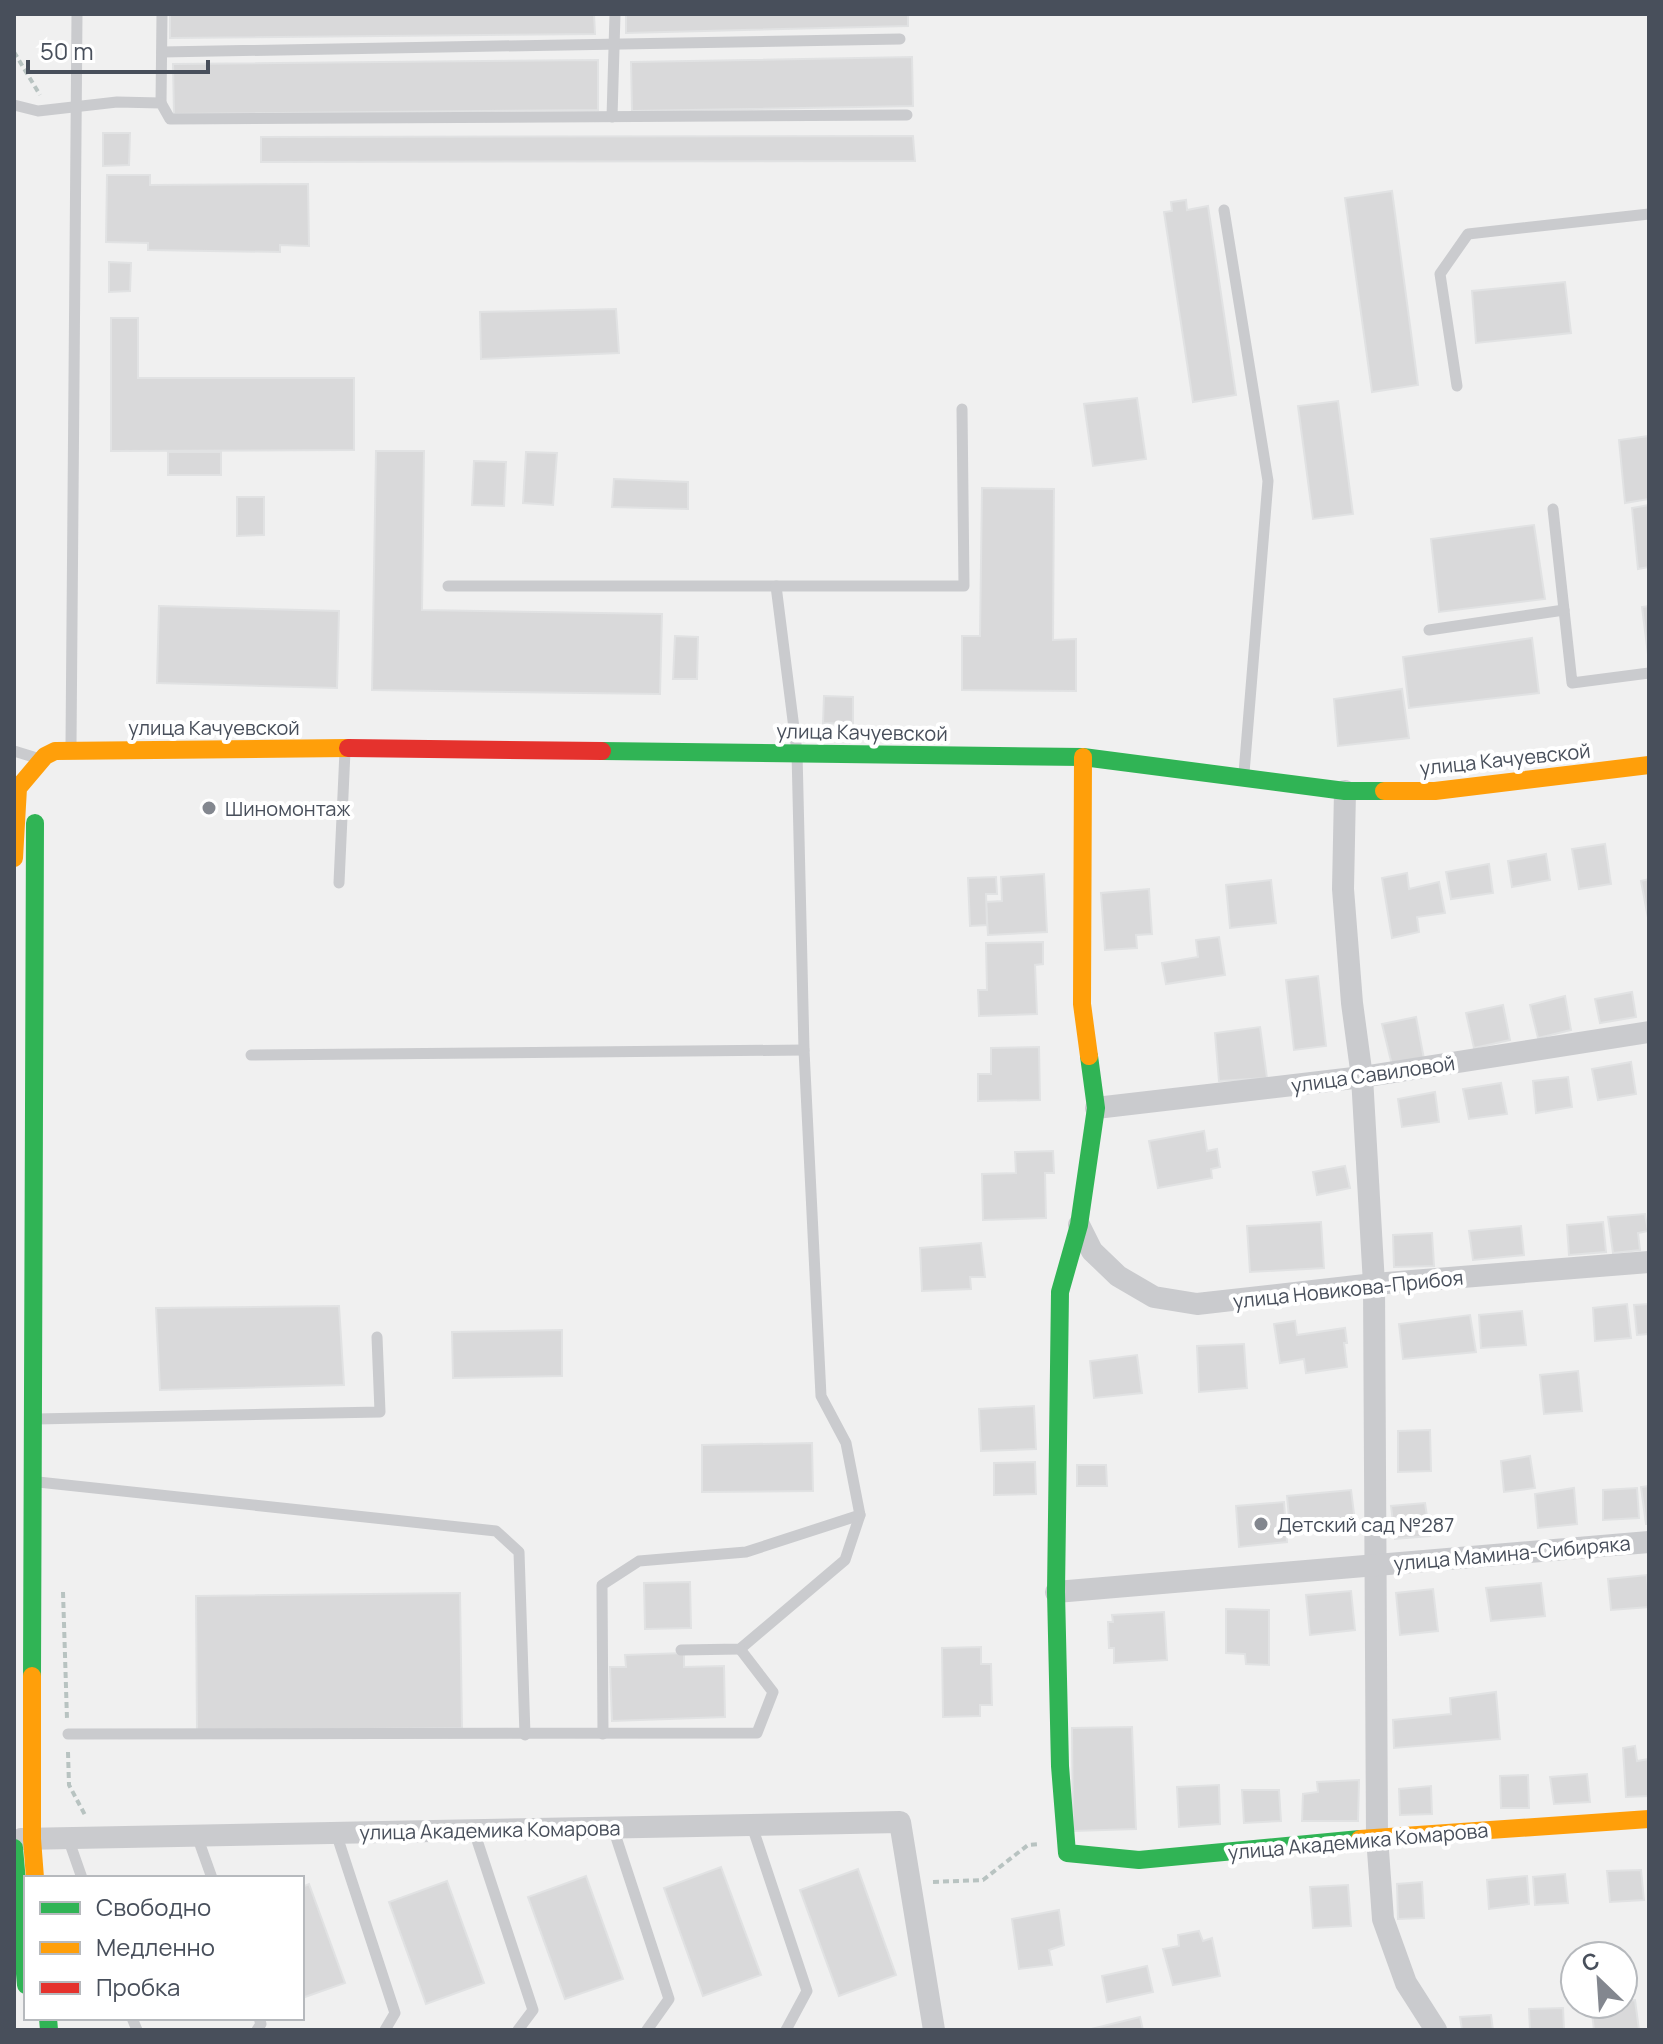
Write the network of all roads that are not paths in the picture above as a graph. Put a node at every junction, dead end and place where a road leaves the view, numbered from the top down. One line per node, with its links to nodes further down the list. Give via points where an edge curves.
1 (77, 14): 9 (lane)
2 (162, 14): 6 (lane)
3 (615, 14): 5 (lane)
4 (900, 39): 5 (lane)
5 (614, 44): 6 (lane); 11 (lane)
6 (162, 52): 7 (lane)
7 (161, 103): 9 (lane); 11 (lane, via 170,119)
8 (14, 105): 9 (lane, via 38,111)
9 (77, 107): 23 (lane)
10 (907, 115): 11 (lane)
11 (612, 117)
12 (1224, 210): 29 (lane, via 1268,481)
13 (1649, 214): 14 (lane, via 1468,234 1440,274)
14 (1457, 386)
15 (962, 409): 18 (lane, via 964,586)
16 (1553, 509): 19 (lane)
17 (448, 586): 18 (lane)
18 (776, 586): 25 (lane)
19 (1564, 610): 20 (lane); 21 (lane, via 1572,683)
20 (1429, 630)
21 (1649, 673)
22 (346, 748): 23 (street, улица Качуевской); 25 (street, улица Качуевской); 33 (lane)
23 (71, 749): 28 (street, улица Качуевской, via 55,751)
24 (14, 751): 28 (lane)
25 (797, 752): 26 (street, улица Качуевской); 35 (lane)
26 (1083, 757): 29 (street, улица Качуевской); 38 (street, via 1082,1004)
27 (1649, 765): 31 (street, улица Качуевской, via 1435,791)
28 (36, 766): 30 (street); 43 (street)
29 (1243, 778): 31 (street, улица Качуевской)
30 (16, 789): 32 (street)
31 (1345, 791): 37 (street, via 1343,889)
32 (14, 858)
33 (339, 883)
34 (1649, 1032): 37 (street, улица Савиловой)
35 (804, 1050): 36 (lane); 45 (lane, via 821,1396 846,1443)
36 (251, 1055)
37 (1362, 1077): 38 (street, улица Савиловой); 41 (street)
38 (1096, 1108): 39 (street)
39 (1079, 1225): 41 (street, улица Новикова-Прибоя, via 1092,1251 1118,1276 1154,1297 1197,1304); 48 (street, via 1060,1292)
40 (1649, 1262): 41 (street, улица Новикова-Прибоя)
41 (1374, 1284): 47 (street)
42 (377, 1337): 43 (lane, via 380,1412)
43 (33, 1419): 44 (street)
44 (33, 1482): 53 (lane, via 496,1531 519,1552); 62 (street)
45 (860, 1515): 49 (lane, via 845,1560); 52 (lane, via 746,1552 639,1561 602,1585)
46 (1649, 1542): 47 (street, улица Мамина-Сибиряка)
47 (1374, 1564): 48 (street, улица Мамина-Сибиряка); 60 (street)
48 (1056, 1592): 60 (street, улица Академика Комарова, via 1066,1848 1139,1860)
49 (740, 1649): 50 (lane); 52 (lane, via 773,1692 757,1733)
50 (681, 1650)
51 (68, 1734): 53 (lane)
52 (603, 1734): 53 (lane)
53 (525, 1735)
54 (1649, 1819): 60 (street, улица Академика Комарова)
55 (752, 1826): 56 (street, улица Академика Комарова); 70 (lane, via 807,1991); 71 (street, улица Академика Комарова, via 900,1822)
56 (613, 1828): 57 (street, улица Академика Комарова); 69 (lane, via 669,1999)
57 (474, 1831): 58 (street, улица Академика Комарова); 68 (lane, via 533,2010)
58 (336, 1833): 59 (street, улица Академика Комарова); 67 (lane, via 395,2013)
59 (197, 1836): 61 (street, улица Академика Комарова); 65 (lane)
60 (1377, 1837): 72 (street, via 1383,1919 1406,1983)
61 (74, 1838): 62 (street, улица Академика Комарова); 64 (lane)
62 (20, 1841): 63 (street); 66 (street)
63 (34, 1876)
64 (82, 1876)
65 (211, 1876)
66 (24, 1937)
67 (385, 2030)
68 (518, 2030)
69 (647, 2030)
70 (786, 2030)
71 (934, 2030)
72 (1436, 2030)

